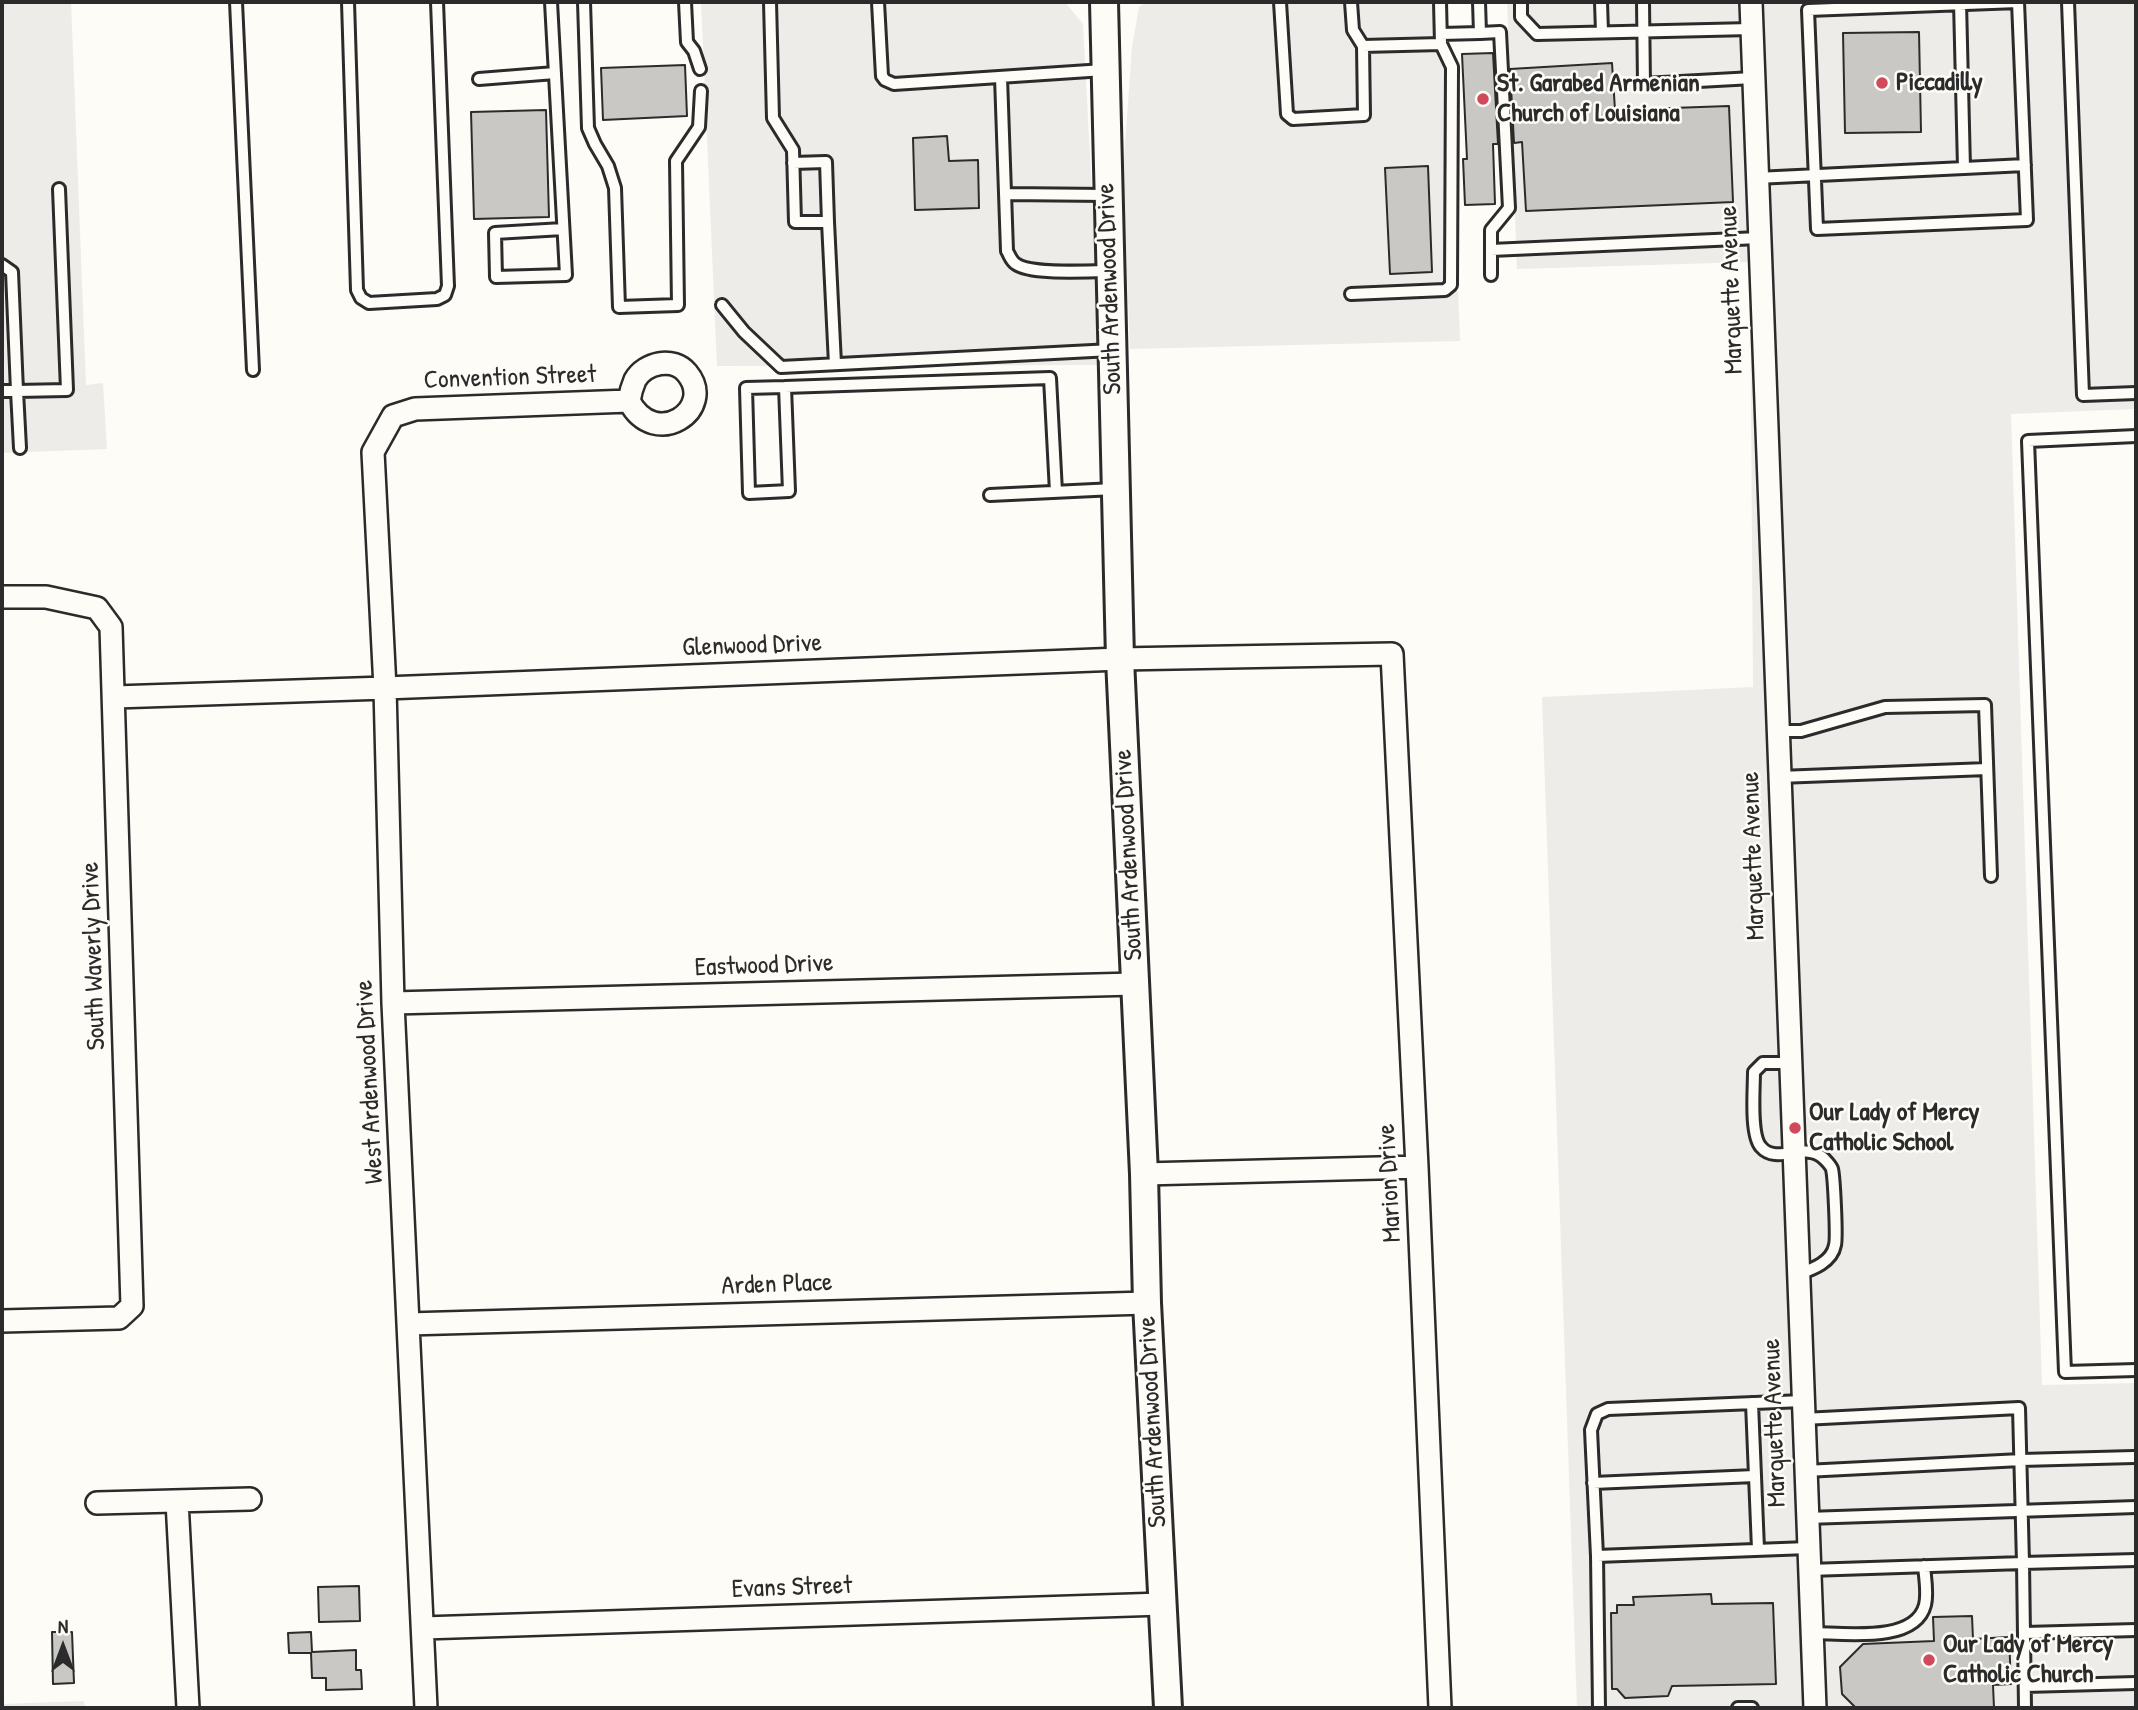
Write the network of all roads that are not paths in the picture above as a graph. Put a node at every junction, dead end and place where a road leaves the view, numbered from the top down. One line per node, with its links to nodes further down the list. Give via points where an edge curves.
1 (236, 2): 52 (lane)
2 (348, 2): 3 (lane, via 357,290 369,303 437,299 445,295 448,286)
3 (438, 2)
4 (551, 2): 28 (lane)
5 (584, 2): 32 (lane, via 589,128 615,188 619,307 678,305 676,161 699,127)
6 (685, 2): 26 (lane, via 687,42)
7 (770, 2): 33 (lane, via 773,118 793,150)
8 (878, 2): 29 (lane, via 885,80 894,84)
9 (1104, 2): 27 (street, South Ardenwood Drive)
10 (1280, 2): 25 (lane, via 1287,114 1293,119 1364,115)
11 (1351, 2): 25 (lane, via 1353,30)
12 (1440, 2): 24 (lane)
13 (1479, 2): 23 (lane)
14 (1521, 2): 22 (lane, via 1521,17 1537,34)
15 (1601, 2): 22 (lane)
16 (1643, 2): 21 (lane)
17 (1751, 2): 20 (street, Marquette Avenue)
18 (1960, 2): 34 (lane, via 2018,2); 35 (lane); 36 (lane, via 1808,10)
19 (2068, 2): 56 (lane, via 2083,395)
20 (1751, 29): 21 (lane); 30 (street, Marquette Avenue)
21 (1643, 31): 22 (lane); 30 (lane, via 1644,84)
22 (1602, 32)
23 (1480, 33): 24 (lane); 44 (lane, via 1500,32 1507,154 1509,208 1491,230)
24 (1441, 39): 25 (lane); 48 (lane, via 1452,67 1451,285 1445,290)
25 (1363, 47)
26 (700, 69)
27 (1104, 70): 29 (lane); 40 (street, South Ardenwood Drive)
28 (555, 73): 31 (lane); 42 (lane)
29 (1002, 77): 39 (lane)
30 (1753, 78): 37 (street, Marquette Avenue)
31 (479, 79)
32 (701, 91)
33 (793, 163): 41 (lane, via 795,222); 41 (lane, via 826,162)
34 (2025, 165): 35 (lane); 36 (lane, via 2027,220 1817,229)
35 (1964, 168): 36 (lane)
36 (1814, 175): 37 (lane)
37 (1756, 178): 43 (street, Marquette Avenue)
38 (59, 189): 55 (lane, via 67,390)
39 (1005, 194): 40 (lane); 46 (lane, via 1007,251 1019,267)
40 (1108, 195): 46 (street, South Ardenwood Drive)
41 (828, 222): 51 (lane)
42 (563, 229): 42 (lane, via 566,275 496,278 495,233)
43 (1759, 239): 44 (lane); 69 (street, Marquette Avenue)
44 (1491, 250): 47 (lane)
45 (2, 265): 55 (lane, via 12,272)
46 (1110, 271): 50 (street, South Ardenwood Drive)
47 (1491, 275)
48 (1351, 294)
49 (722, 305): 51 (lane, via 781,367)
50 (1112, 350): 51 (lane); 61 (street, South Ardenwood Drive)
51 (835, 364)
52 (253, 370)
53 (785, 387): 53 (lane, via 746,388 750,493 789,491); 62 (lane, via 1050,377)
54 (2, 391): 55 (lane)
55 (17, 391): 59 (lane)
56 (2136, 393)
57 (629, 401): 60 (street, Convention Street, via 415,409 393,416)
58 (2136, 436): 83 (lane, via 2028,441 2065,1372)
59 (20, 449)
60 (373, 452): 67 (street, West Ardenwood Drive)
61 (1115, 489): 62 (lane); 66 (street, South Ardenwood Drive)
62 (1056, 492): 63 (lane)
63 (990, 495)
64 (2, 597): 68 (street, South Waverly Drive, via 47,597 97,608 111,627)
65 (1392, 654): 66 (street, Glenwood Drive); 77 (street, Marion Drive)
66 (1120, 659): 67 (street, Glenwood Drive); 73 (street, South Ardenwood Drive)
67 (385, 688): 68 (street, Glenwood Drive); 74 (street, West Ardenwood Drive)
68 (115, 696): 81 (street, South Waverly Drive, via 132,1306 119,1318)
69 (1778, 731): 70 (lane, via 1801,731 1885,707 1985,705); 71 (street, Marquette Avenue)
70 (1987, 769): 71 (lane); 72 (lane)
71 (1779, 777): 75 (street, Marquette Avenue)
72 (1991, 876)
73 (1135, 984): 74 (street, Eastwood Drive); 78 (street, South Ardenwood Drive)
74 (393, 1003): 82 (street, West Ardenwood Drive)
75 (1791, 1063): 76 (street, Marquette Avenue); 76 (lane, via 1763,1063 1754,1072 1755,1138 1772,1154)
76 (1793, 1153): 79 (street, Marquette Avenue); 79 (lane, via 1814,1152 1832,1168 1835,1246 1817,1268)
77 (1417, 1167): 78 (street); 114 (street, Marion Drive)
78 (1144, 1174): 80 (street, South Ardenwood Drive)
79 (1799, 1274): 85 (street, Marquette Avenue)
80 (1147, 1303): 82 (street, Arden Place); 104 (street, South Ardenwood Drive)
81 (2, 1321)
82 (408, 1324): 105 (street, West Ardenwood Drive)
83 (2136, 1370)
84 (1752, 1403): 85 (lane); 89 (lane); 90 (lane, via 1608,1409 1597,1414 1591,1430)
85 (1803, 1410): 87 (lane, via 2020,1408); 88 (street, Marquette Avenue)
86 (2133, 1457): 87 (lane)
87 (2021, 1460): 88 (lane); 95 (lane)
88 (1805, 1471): 96 (street, Marquette Avenue)
89 (1755, 1476): 90 (lane); 98 (lane)
90 (1593, 1483): 99 (lane)
91 (250, 1499): 92 (street)
92 (177, 1501): 93 (street); 111 (street)
93 (97, 1503)
94 (2136, 1507): 95 (lane)
95 (2022, 1510): 96 (lane); 101 (lane)
96 (1807, 1518): 97 (street, Marquette Avenue)
97 (1808, 1548): 98 (lane); 103 (street, Marquette Avenue)
98 (1758, 1549): 99 (lane)
99 (1597, 1556): 115 (lane)
100 (2136, 1560): 101 (lane)
101 (2024, 1563): 102 (lane); 108 (lane)
102 (1924, 1566): 103 (lane); 107 (lane, via 1926,1603 1913,1625 1896,1632)
103 (1809, 1570): 107 (street, Marquette Avenue)
104 (1162, 1604): 105 (street, Evans Street); 113 (street, South Ardenwood Drive)
105 (424, 1628): 112 (street, West Ardenwood Drive)
106 (2136, 1630): 108 (lane)
107 (1811, 1633): 118 (street, Marquette Avenue)
108 (2025, 1633): 110 (lane)
109 (2136, 1682): 110 (lane)
110 (2025, 1686): 119 (lane)
111 (187, 1708)
112 (426, 1708)
113 (1168, 1708)
114 (1440, 1708)
115 (1599, 1708)
116 (1738, 1708): 117 (lane)
117 (1752, 1708)
118 (1815, 1708)
119 (2025, 1708)

